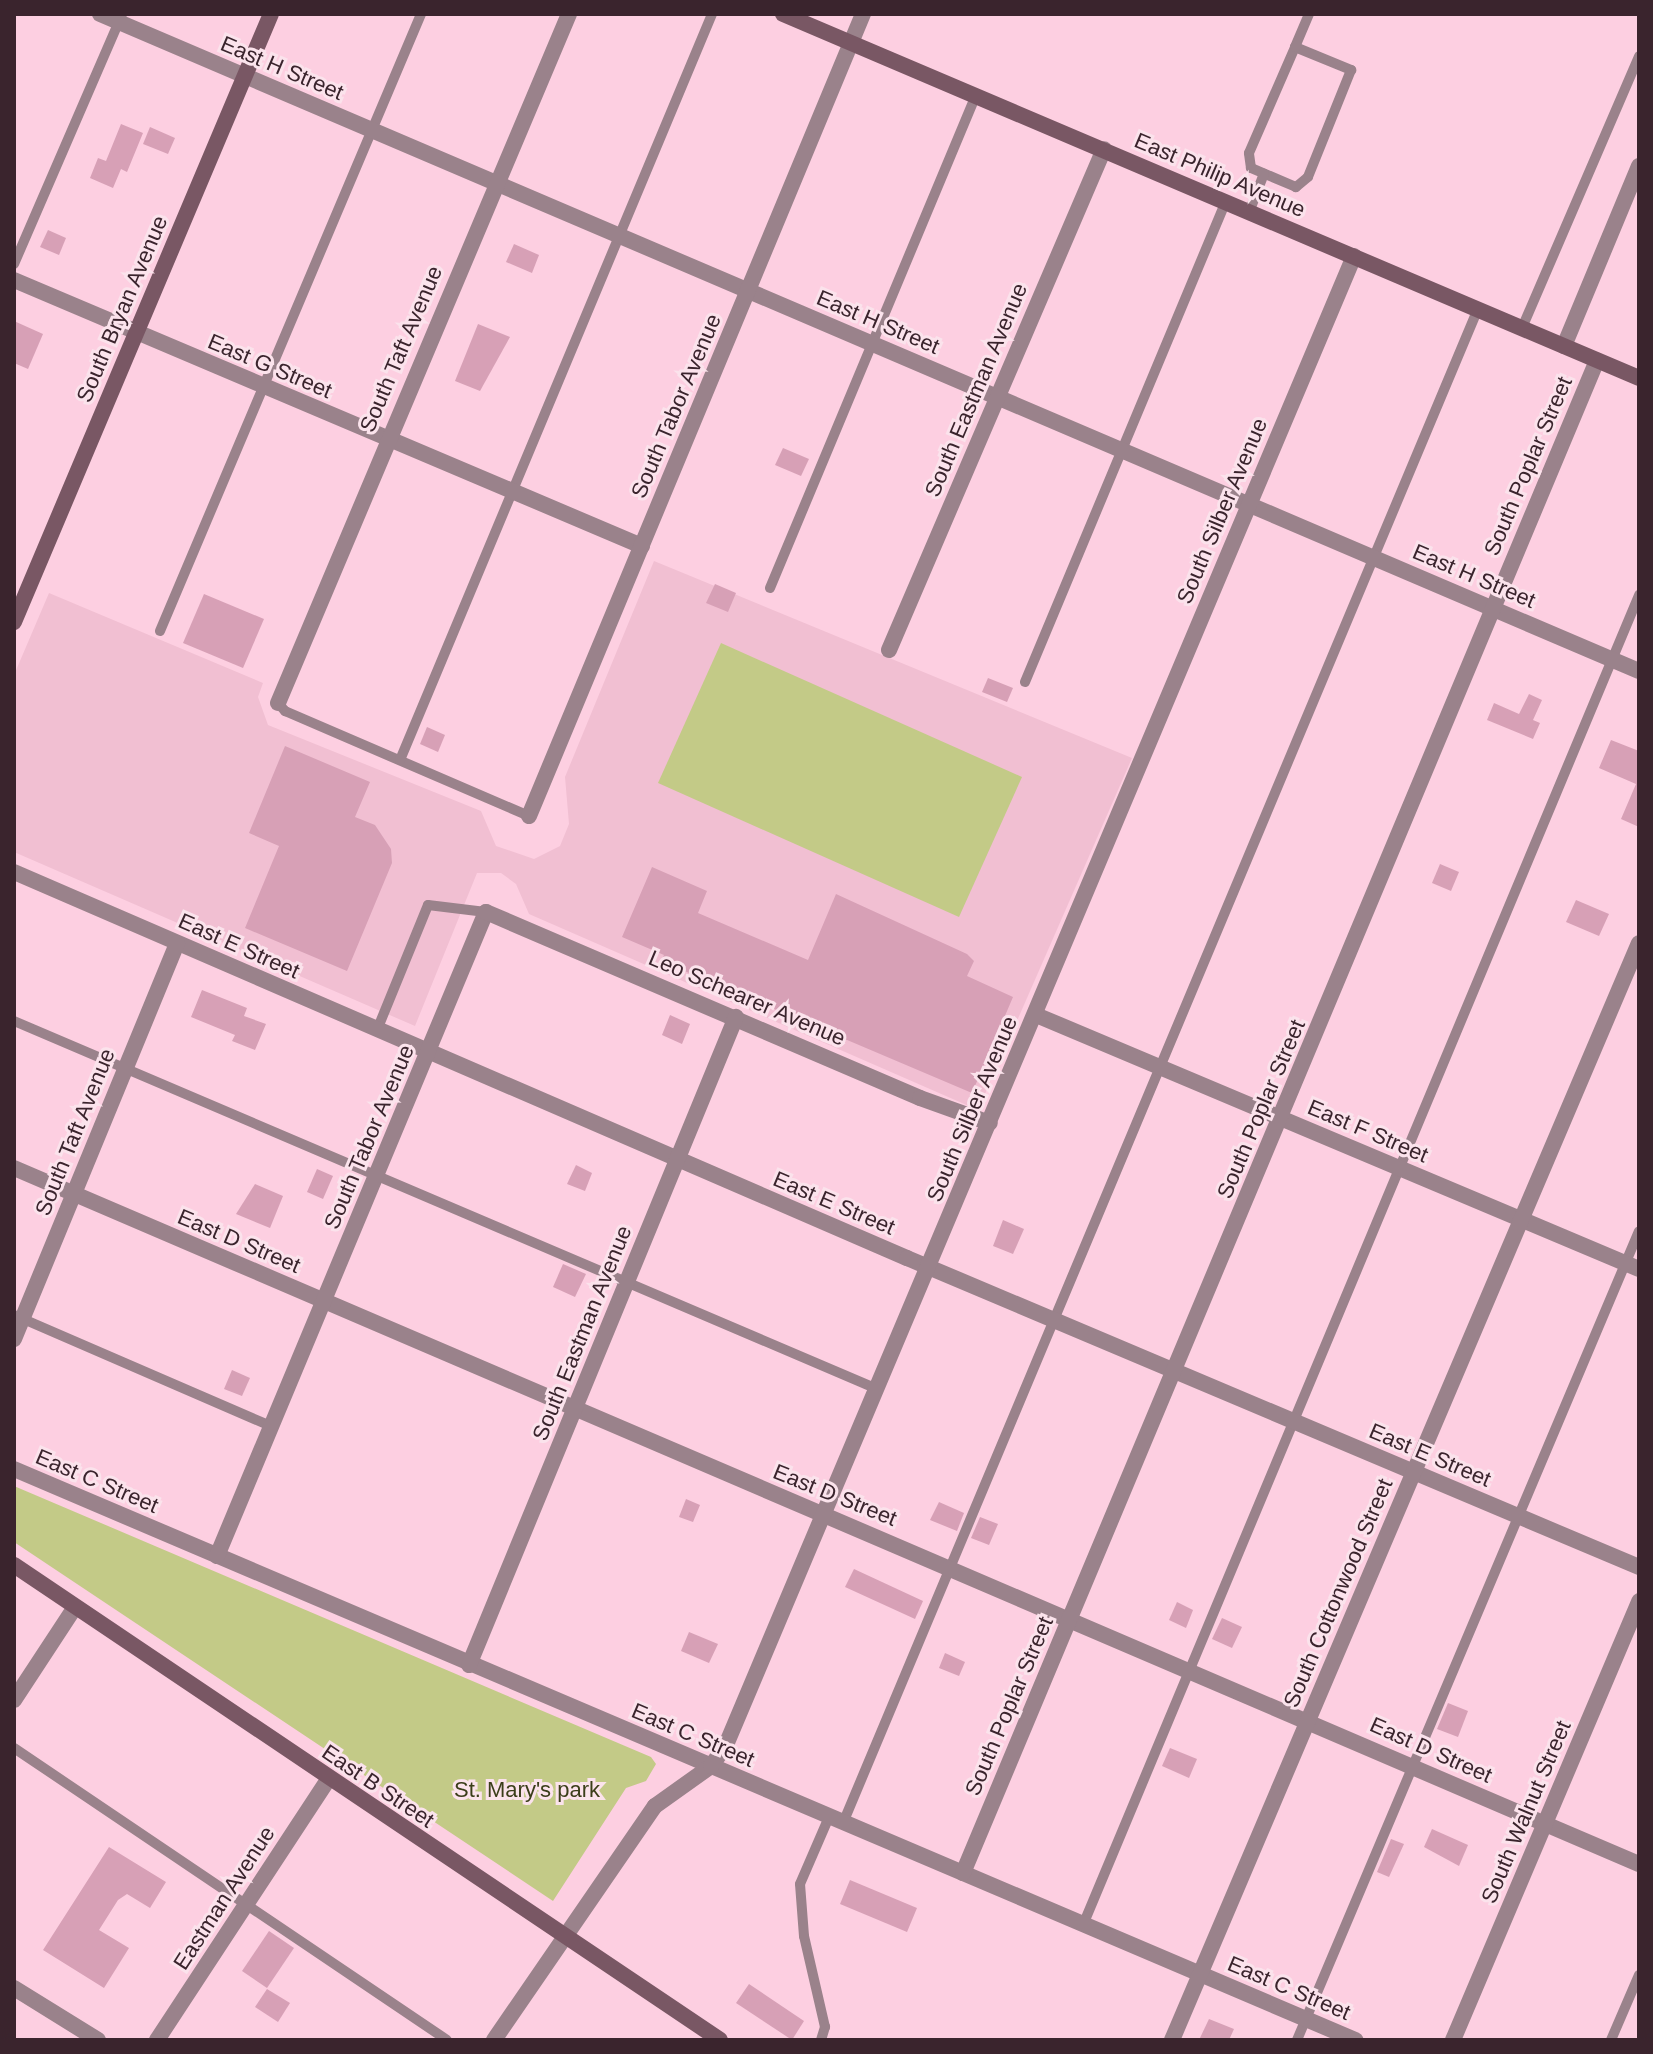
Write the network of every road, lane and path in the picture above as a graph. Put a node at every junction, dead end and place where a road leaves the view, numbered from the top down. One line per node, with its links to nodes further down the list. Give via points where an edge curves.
1 (100, 14): 9 (street, East H Street)
2 (271, 14): 13 (main road, South Bryan Avenue)
3 (421, 14): 15 (lane)
4 (569, 14): 19 (street, South Taft Avenue)
5 (712, 14): 22 (lane)
6 (783, 14): 10 (main road, East Philip Avenue)
7 (863, 14): 10 (street, South Tabor Avenue)
8 (1309, 14): 11 (lane)
9 (120, 18): 13 (street, East H Street); 24 (lane)
10 (851, 42): 14 (main road, East Philip Avenue); 26 (street, South Tabor Avenue)
11 (1295, 47): 18 (lane, via 1249,153 1251,168); 18 (lane, via 1351,70 1302,186)
12 (1639, 56): 28 (lane)
13 (244, 76): 15 (street, East H Street); 29 (main road, South Bryan Avenue)
14 (976, 95): 16 (main road, East Philip Avenue); 30 (lane)
15 (372, 130): 19 (street, East H Street); 34 (lane)
16 (1104, 149): 20 (main road, East Philip Avenue); 35 (street, South Eastman Avenue)
17 (1639, 166): 31 (street, South Poplar Street)
18 (1264, 174): 21 (lane)
19 (496, 183): 22 (street, East H Street); 36 (street, South Taft Avenue)
20 (1226, 201): 21 (main road, East Philip Avenue); 37 (lane)
21 (1250, 210): 23 (main road, East Philip Avenue)
22 (621, 236): 26 (street, East H Street); 38 (lane)
23 (1354, 256): 27 (main road, East Philip Avenue); 39 (street, South Silber Avenue)
24 (14, 264)
25 (14, 280): 29 (street, East G Street)
26 (748, 290): 30 (street, East H Street); 40 (street, South Tabor Avenue)
27 (1478, 309): 28 (main road, East Philip Avenue); 41 (lane)
28 (1522, 328): 31 (main road, East Philip Avenue)
29 (136, 333): 34 (street, East G Street); 45 (main road, South Bryan Avenue)
30 (873, 344): 35 (street, East H Street); 42 (lane)
31 (1564, 346): 32 (main road, East Philip Avenue)
32 (1597, 360): 33 (main road, East Philip Avenue); 44 (street, South Poplar Street)
33 (1639, 378)
34 (261, 386): 36 (street, East G Street); 46 (lane)
35 (997, 397): 37 (street, East H Street); 47 (street, South Eastman Avenue)
36 (385, 439): 38 (street, East G Street); 51 (street, South Taft Avenue)
37 (1122, 450): 39 (street, East H Street); 50 (lane)
38 (515, 493): 40 (street, East G Street); 52 (lane)
39 (1249, 504): 41 (street, East H Street); 59 (street, South Silber Avenue)
40 (642, 546): 53 (street, South Tabor Avenue)
41 (1373, 557): 44 (street, East H Street); 64 (lane)
42 (770, 588)
43 (1639, 595): 48 (lane)
44 (1493, 608): 48 (street, East H Street); 66 (street, South Poplar Street)
45 (14, 622)
46 (160, 631)
47 (889, 650)
48 (1612, 659): 49 (street, East H Street); 70 (lane)
49 (1639, 671)
50 (1025, 682)
51 (278, 703): 52 (lane, via 285,711)
52 (400, 760): 53 (lane)
53 (529, 816)
54 (14, 872): 56 (street, East E Street)
55 (486, 912): 60 (street, Leo Schearer Avenue); 62 (lane, via 428,905); 63 (street, South Tabor Avenue)
56 (177, 943): 62 (street, East E Street); 65 (street, South Taft Avenue)
57 (1639, 943): 58 (street, South Cottonwood Street)
58 (1633, 973): 73 (street, South Cottonwood Street)
59 (1036, 1015): 64 (street, East F Street); 67 (street, South Silber Avenue)
60 (736, 1017): 67 (street, Leo Schearer Avenue); 68 (street, South Eastman Avenue)
61 (14, 1021): 65 (lane)
62 (377, 1030): 63 (street, East E Street)
63 (428, 1052): 68 (street, East E Street); 71 (street, South Tabor Avenue)
64 (1157, 1066): 66 (street, East F Street); 80 (lane)
65 (125, 1069): 71 (lane); 72 (street, South Taft Avenue)
66 (1281, 1119): 70 (street, East F Street); 82 (street, South Poplar Street)
67 (990, 1123): 76 (street, South Silber Avenue)
68 (678, 1160): 76 (street, East E Street); 77 (street, South Eastman Avenue)
69 (14, 1168): 72 (street, East D Street)
70 (1399, 1168): 73 (street, East F Street); 85 (lane)
71 (377, 1177): 77 (lane); 78 (street, South Tabor Avenue)
72 (74, 1193): 78 (street, East D Street); 79 (street, South Taft Avenue)
73 (1523, 1220): 75 (street, East F Street); 88 (street, South Cottonwood Street)
74 (1639, 1231): 75 (lane)
75 (1632, 1266): 90 (lane)
76 (929, 1267): 80 (street, East E Street); 83 (street, South Silber Avenue)
77 (627, 1283): 83 (lane); 84 (street, South Eastman Avenue)
78 (324, 1301): 84 (street, East D Street); 86 (street, South Tabor Avenue)
79 (18, 1317): 81 (street, South Taft Avenue); 86 (lane)
80 (1052, 1319): 82 (street, East E Street); 93 (lane)
81 (14, 1339)
82 (1174, 1371): 85 (street, East E Street); 97 (street, South Poplar Street)
83 (877, 1389): 89 (street, South Silber Avenue)
84 (574, 1410): 89 (street, East D Street); 98 (street, South Eastman Avenue)
85 (1293, 1421): 88 (street, East E Street); 99 (lane)
86 (271, 1426): 91 (street, South Tabor Avenue)
87 (14, 1469): 91 (street, East C Street)
88 (1414, 1472): 90 (street, East E Street); 101 (street, South Cottonwood Street)
89 (824, 1514): 93 (street, East D Street); 103 (street, South Silber Avenue, via 726,1745)
90 (1519, 1516): 94 (street, East E Street); 104 (lane)
91 (217, 1556): 98 (street, East C Street)
92 (14, 1565): 96 (main road, East B Street)
93 (950, 1565): 97 (street, East D Street); 106 (lane)
94 (1639, 1567)
95 (1639, 1601): 107 (street, South Walnut Street)
96 (75, 1607): 100 (street); 105 (main road, East B Street)
97 (1071, 1617): 99 (street, East D Street); 109 (street, South Poplar Street)
98 (469, 1665): 103 (street, East C Street)
99 (1190, 1668): 101 (street, East D Street); 111 (lane)
100 (14, 1700)
101 (1308, 1720): 104 (street, East D Street); 113 (street, South Cottonwood Street)
102 (14, 1748): 110 (lane)
103 (711, 1766): 106 (street, East C Street); 112 (street, South Silber Avenue, via 655,1806)
104 (1413, 1766): 107 (street, East D Street); 116 (lane)
105 (328, 1780): 110 (street, Eastman Avenue); 112 (main road, East B Street)
106 (836, 1820): 109 (street, East C Street); 122 (lane, via 799,1895 823,2011)
107 (1545, 1823): 108 (street, East D Street); 126 (street, South Walnut Street)
108 (1639, 1864)
109 (963, 1873): 111 (street, East C Street)
110 (246, 1905): 118 (street, Eastman Avenue); 119 (lane)
111 (1083, 1925): 113 (street, East C Street)
112 (564, 1936): 120 (street, South Silber Avenue); 121 (main road, East B Street)
113 (1200, 1974): 116 (street, East C Street); 123 (street, South Cottonwood Street)
114 (1639, 1975): 127 (lane)
115 (14, 1988): 117 (street)
116 (1306, 2019): 124 (lane); 125 (street, East C Street)
117 (98, 2040)
118 (157, 2040)
119 (447, 2040)
120 (494, 2040)
121 (720, 2040)
122 (821, 2040)
123 (1172, 2040)
124 (1297, 2040)
125 (1355, 2040)
126 (1453, 2040)
127 (1611, 2040)

